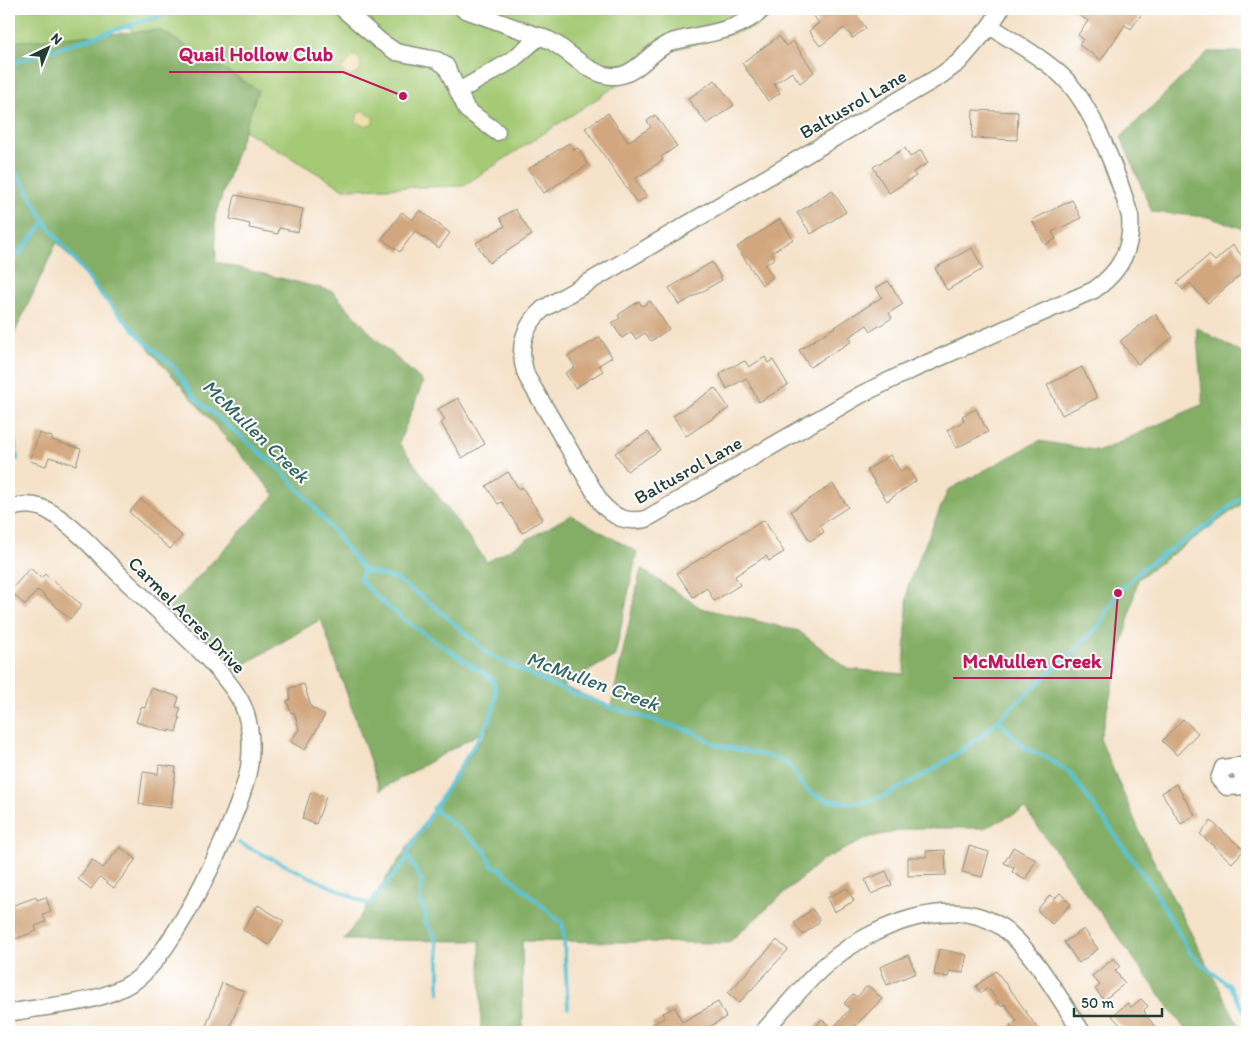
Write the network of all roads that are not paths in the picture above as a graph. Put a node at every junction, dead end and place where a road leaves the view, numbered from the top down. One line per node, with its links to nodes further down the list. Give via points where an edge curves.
1 (343, 9): 9 (street, via 396,52 441,62 450,71)
2 (463, 9): 8 (street)
3 (745, 9): 6 (street)
4 (763, 9): 6 (street)
5 (1001, 9): 7 (street, Baltusrol Lane)
6 (740, 25): 8 (street, via 667,44 634,70 612,76 598,73 561,46)
7 (990, 26): 7 (street, Baltusrol Lane, via 959,62 940,76 534,317 522,340 522,365 601,502 614,516 623,520 646,518 862,394 1094,290 1116,272 1128,250 1130,216 1090,112 1065,78)
8 (540, 36): 9 (street, via 511,61)
9 (459, 91): 10 (street, via 472,115)
10 (497, 132)
11 (9, 509): 12 (street, Carmel Acres Drive, via 30,505 51,512 92,548 231,686 244,708 251,742 242,792 220,848 154,962 135,980 102,997)
12 (9, 1013)
13 (763, 1032): 14 (street, via 810,980 850,946 874,932 914,918 952,913 984,918 1007,931 1026,950)
14 (1082, 1032)

